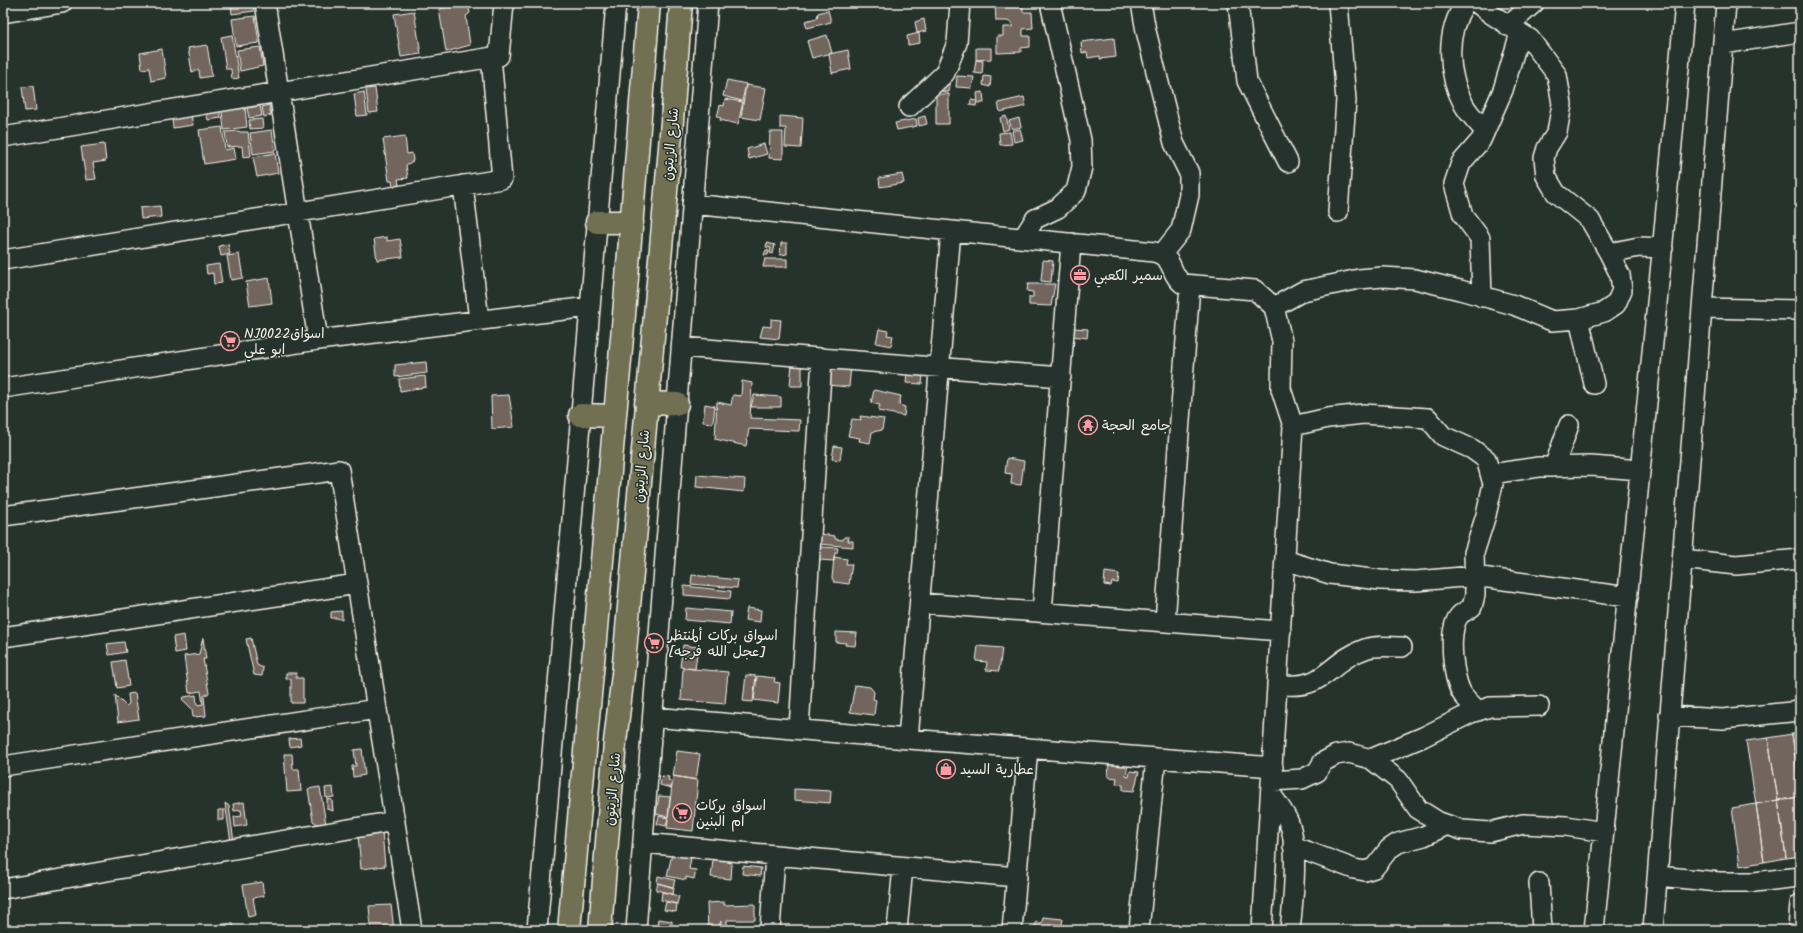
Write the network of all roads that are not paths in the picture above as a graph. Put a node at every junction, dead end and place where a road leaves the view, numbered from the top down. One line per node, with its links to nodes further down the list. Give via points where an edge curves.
1 (62, 3): 19 (street)
2 (265, 3): 24 (street)
3 (504, 3): 23 (street, via 499,56)
4 (616, 3): 33 (street)
5 (649, 3): 34 (main road)
6 (681, 3): 57 (main road, شارع الزيتون)
7 (708, 3): 8 (street); 30 (street)
8 (714, 3)
9 (960, 3): 25 (street, via 957,43 945,73)
10 (1050, 3): 36 (street, via 1081,140 1082,167 1076,191 1058,208 1035,219)
11 (1141, 3): 40 (street, via 1174,143 1189,173 1190,195 1181,230)
12 (1238, 3): 28 (street, via 1248,81)
13 (1338, 3): 32 (street, via 1346,100)
14 (1465, 3): 26 (street, via 1458,15 1450,54 1453,75 1464,106)
15 (1477, 3): 20 (street)
16 (1534, 3): 20 (street)
17 (1685, 3): 38 (street)
18 (1726, 3): 22 (street)
19 (3, 13)
20 (1514, 29): 26 (street, via 1503,90); 39 (street, via 1530,39 1556,75 1562,104 1557,132 1544,158 1546,176 1556,193 1590,220)
21 (1800, 32): 22 (street)
22 (1723, 44): 46 (street)
23 (491, 57): 24 (street); 29 (street, via 502,179)
24 (280, 93): 27 (street); 31 (street)
25 (909, 107)
26 (1485, 131): 43 (street, via 1481,140 1461,163 1454,184 1463,215 1480,238)
27 (3, 137)
28 (1288, 162)
29 (463, 185): 31 (street); 49 (street)
30 (692, 204): 35 (street); 51 (street)
31 (298, 212): 41 (street); 50 (street)
32 (1338, 212)
33 (597, 222): 34 (main road); 44 (street)
34 (632, 222): 60 (main road)
35 (951, 231): 36 (street); 53 (street)
36 (1023, 238): 37 (street)
37 (1071, 243): 40 (street); 54 (street)
38 (1663, 248): 39 (street, via 1639,247); 64 (street)
39 (1610, 253): 48 (street, via 1620,275 1622,290 1616,304 1604,312)
40 (1162, 254): 42 (street, via 1168,258 1177,280)
41 (3, 260)
42 (1190, 286): 45 (street, via 1255,290); 75 (street)
43 (1482, 297): 45 (street, via 1415,279 1383,276 1303,292); 48 (street, via 1514,305 1552,321)
44 (590, 307): 49 (street); 59 (street)
45 (1274, 307): 62 (street, via 1282,341 1280,389)
46 (1702, 308): 47 (street); 67 (street)
47 (1800, 310)
48 (1578, 319): 55 (street)
49 (479, 320): 50 (street)
50 (318, 340): 56 (street)
51 (682, 348): 52 (street); 58 (street)
52 (822, 358): 53 (street); 88 (street)
53 (939, 368): 54 (street); 73 (street)
54 (1061, 377): 74 (street)
55 (1594, 384)
56 (3, 388)
57 (646, 403): 58 (main road); 80 (main road, شارع الزيتون)
58 (677, 404): 87 (street)
59 (580, 415): 60 (main road); 111 (street)
60 (615, 416): 79 (main road)
61 (1569, 425): 63 (street)
62 (1293, 426): 65 (street, via 1363,414 1428,418 1443,436 1472,449 1486,459); 69 (street)
63 (1554, 467): 64 (street, via 1591,466); 65 (street)
64 (1640, 470): 72 (street)
65 (1491, 474): 70 (street, via 1493,484 1474,553)
66 (3, 516): 71 (street, via 339,470)
67 (1682, 559): 68 (street, via 1736,565); 86 (street)
68 (1800, 559)
69 (1285, 560): 70 (street, via 1330,574 1380,580 1416,581); 76 (street)
70 (1474, 576): 72 (street); 84 (street, via 1475,595 1472,608 1459,616 1452,630 1451,645 1462,694)
71 (357, 584): 77 (street); 83 (street)
72 (1628, 598): 99 (street)
73 (920, 603): 74 (street); 89 (street)
74 (1042, 612): 75 (street)
75 (1165, 622): 76 (street)
76 (1281, 631): 81 (street)
77 (3, 637)
78 (1402, 647): 81 (street, via 1366,648 1346,658 1311,684 1293,687)
79 (592, 671): 80 (main road, via 606,680 613,680); 91 (main road)
80 (623, 674): 90 (main road, شارع الزيتون)
81 (1277, 684): 96 (street)
82 (1539, 706): 84 (street, via 1490,707)
83 (377, 709): 95 (street); 97 (street)
84 (1478, 711): 94 (street)
85 (1800, 711): 86 (street, via 1723,718)
86 (1669, 716): 104 (street)
87 (653, 717): 88 (street); 100 (street)
88 (799, 730): 89 (street)
89 (908, 739): 92 (street)
90 (615, 742): 91 (main road, via 606,733 599,732 588,738); 113 (main road, شارع الزيتون)
91 (585, 744): 112 (main road)
92 (1028, 748): 93 (street); 106 (street)
93 (1156, 758): 96 (street); 118 (street)
94 (1371, 759): 96 (street, via 1348,753 1336,755 1323,762 1316,772 1302,779); 98 (street, via 1398,780 1418,809)
95 (3, 766)
96 (1272, 781): 101 (street, via 1289,823); 119 (street)
97 (395, 821): 108 (street); 110 (street)
98 (1447, 825): 99 (street, via 1462,830 1490,832 1523,824 1566,826); 101 (street, via 1424,836 1398,843 1389,849 1374,868 1365,871 1354,870)
99 (1604, 832): 122 (street)
100 (643, 843): 102 (street); 114 (street)
101 (1293, 846): 120 (street)
102 (775, 856): 103 (street); 115 (street)
103 (903, 867): 106 (street); 116 (street)
104 (1658, 876): 105 (street, via 1719,882 1754,882); 123 (street)
105 (1800, 876)
106 (1017, 877): 117 (street)
107 (1539, 883): 121 (street)
108 (3, 889)
109 (1800, 904): 124 (street)
110 (412, 930)
111 (536, 930)
112 (569, 930)
113 (600, 930)
114 (636, 930)
115 (770, 930)
116 (897, 930)
117 (1012, 930)
118 (1139, 930)
119 (1262, 930)
120 (1290, 930)
121 (1542, 930)
122 (1594, 930)
123 (1653, 930)
124 (1798, 930)

